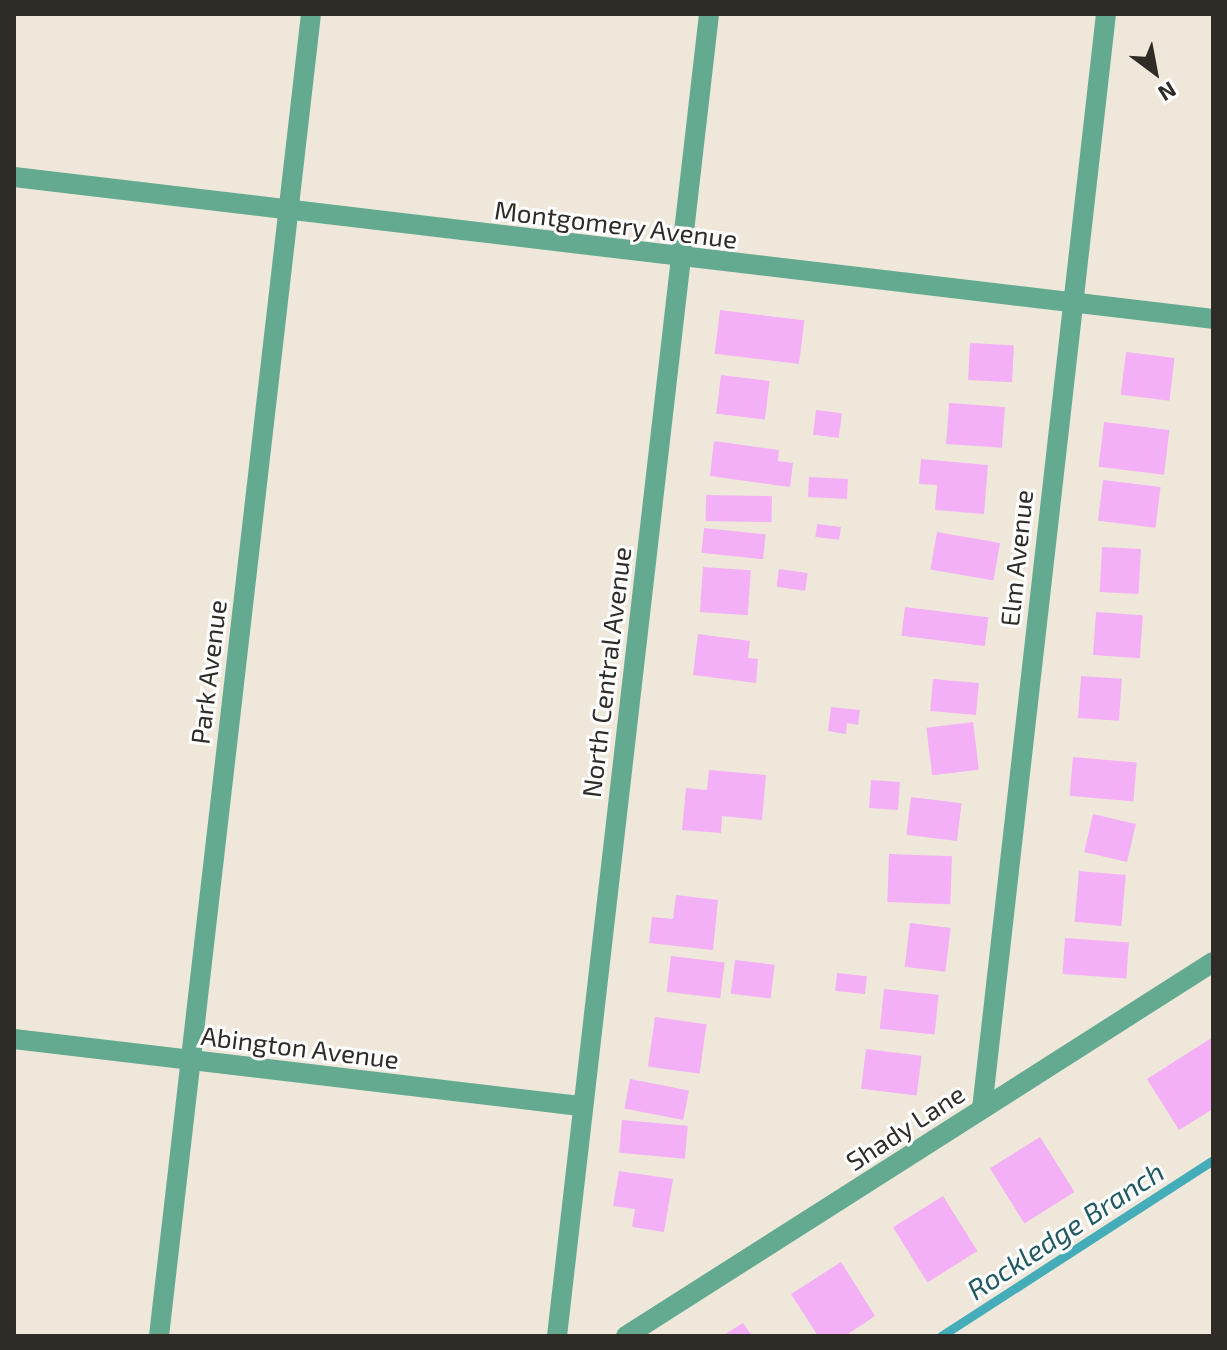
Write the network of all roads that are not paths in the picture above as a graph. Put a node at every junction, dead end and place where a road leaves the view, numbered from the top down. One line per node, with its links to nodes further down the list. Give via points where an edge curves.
1 (311, 14): 5 (street, Park Avenue)
2 (709, 14): 6 (street, North Central Avenue)
3 (1106, 14): 7 (street, Elm Avenue)
4 (14, 177): 5 (street, Montgomery Avenue)
5 (289, 210): 6 (street, Montgomery Avenue); 11 (street, Park Avenue)
6 (682, 259): 7 (street, Montgomery Avenue); 12 (street, North Central Avenue)
7 (1070, 301): 8 (street, Montgomery Avenue); 13 (street, Elm Avenue)
8 (1213, 319)
9 (1213, 962): 13 (street, Shady Lane)
10 (14, 1039): 11 (street, Abington Avenue)
11 (189, 1060): 12 (street, Abington Avenue); 14 (street, Park Avenue)
12 (580, 1106): 15 (street, North Central Avenue)
13 (982, 1109): 16 (street, Shady Lane)
14 (159, 1336)
15 (557, 1336)
16 (626, 1336)

